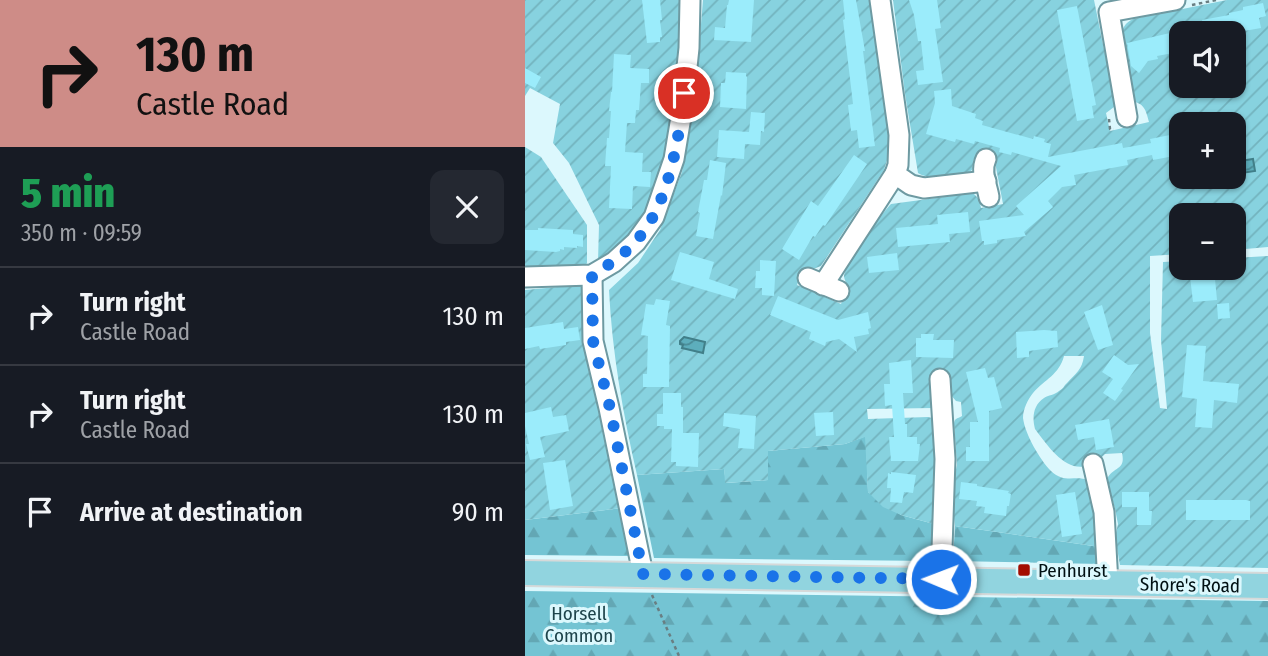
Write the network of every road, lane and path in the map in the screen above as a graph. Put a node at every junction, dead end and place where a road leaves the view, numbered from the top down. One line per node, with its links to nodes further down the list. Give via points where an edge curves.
1 (690, 0): 8 (street, via 678,138 654,216 636,242)
2 (880, 0): 7 (street, via 899,135)
3 (1175, 0): 4 (street)
4 (1108, 6): 5 (street)
5 (1127, 116)
6 (986, 159): 7 (street, via 982,166 988,189 923,188)
7 (895, 174): 10 (street)
8 (592, 275): 9 (street); 14 (street, via 593,341)
9 (525, 277)
10 (823, 285)
11 (940, 379): 15 (street, via 945,459)
12 (1093, 464): 16 (street, via 1104,512)
13 (525, 573): 14 (main road, Shore's Road)
14 (643, 574): 15 (main road, Shore's Road); 18 (path)
15 (941, 579): 16 (main road, Shore's Road)
16 (1108, 584): 17 (main road, Shore's Road)
17 (1268, 586)
18 (679, 656)

